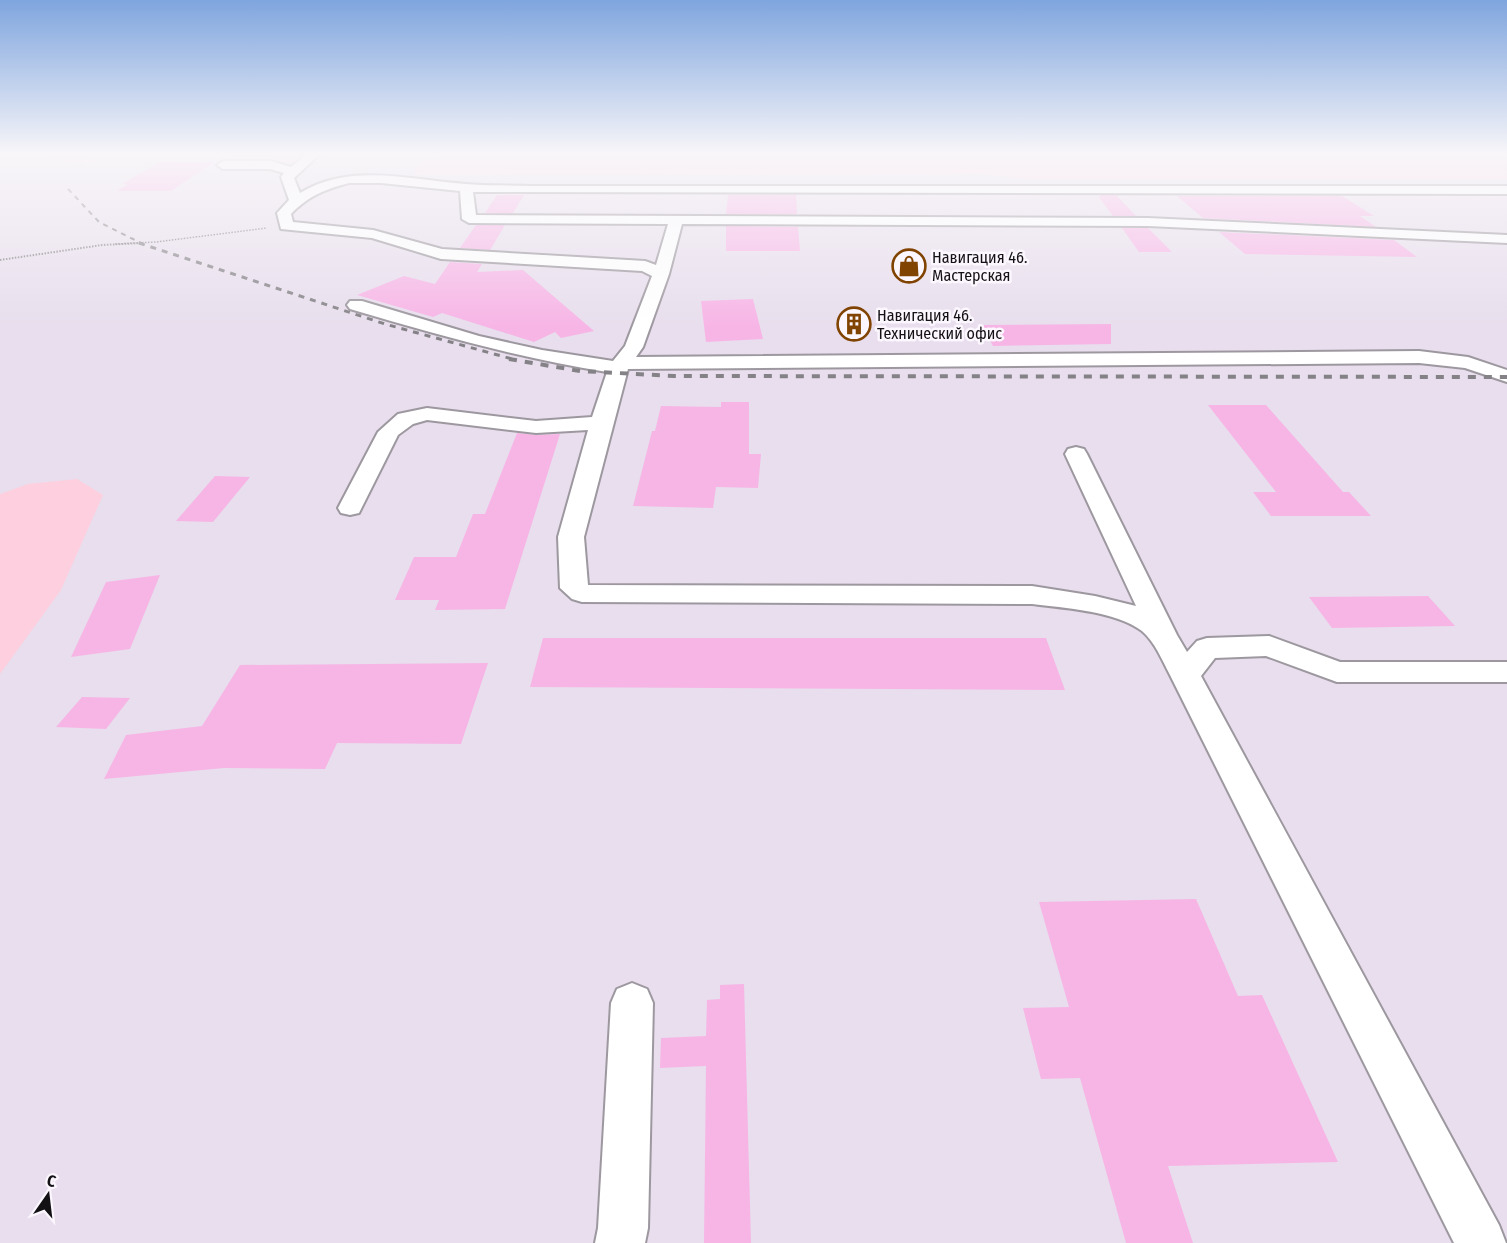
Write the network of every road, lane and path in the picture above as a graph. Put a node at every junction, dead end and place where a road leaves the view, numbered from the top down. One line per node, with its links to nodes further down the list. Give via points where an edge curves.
1 (286, 211): 4 (street)
2 (468, 211): 3 (street, via 469,219)
3 (676, 220): 5 (street, via 1148,222); 7 (street)
4 (286, 226): 6 (path); 7 (street, via 374,234 441,254 645,266)
5 (1507, 239)
6 (0, 260)
7 (661, 274): 9 (street, via 634,347)
8 (356, 305): 9 (street, via 542,356)
9 (620, 365): 10 (street, via 1419,357 1468,363); 11 (street)
10 (1507, 376)
11 (601, 423): 13 (street, via 536,427 427,414 406,419 389,432); 14 (street, via 571,537 574,588 582,593 1032,595 1120,611 1150,623)
12 (1076, 454): 14 (street)
13 (350, 508)
14 (1166, 642): 16 (street)
15 (1507, 672): 16 (street, via 1337,672 1269,646 1207,648)
16 (1185, 675): 19 (street)
17 (632, 1003): 18 (street)
18 (620, 1243)
19 (1481, 1243)

